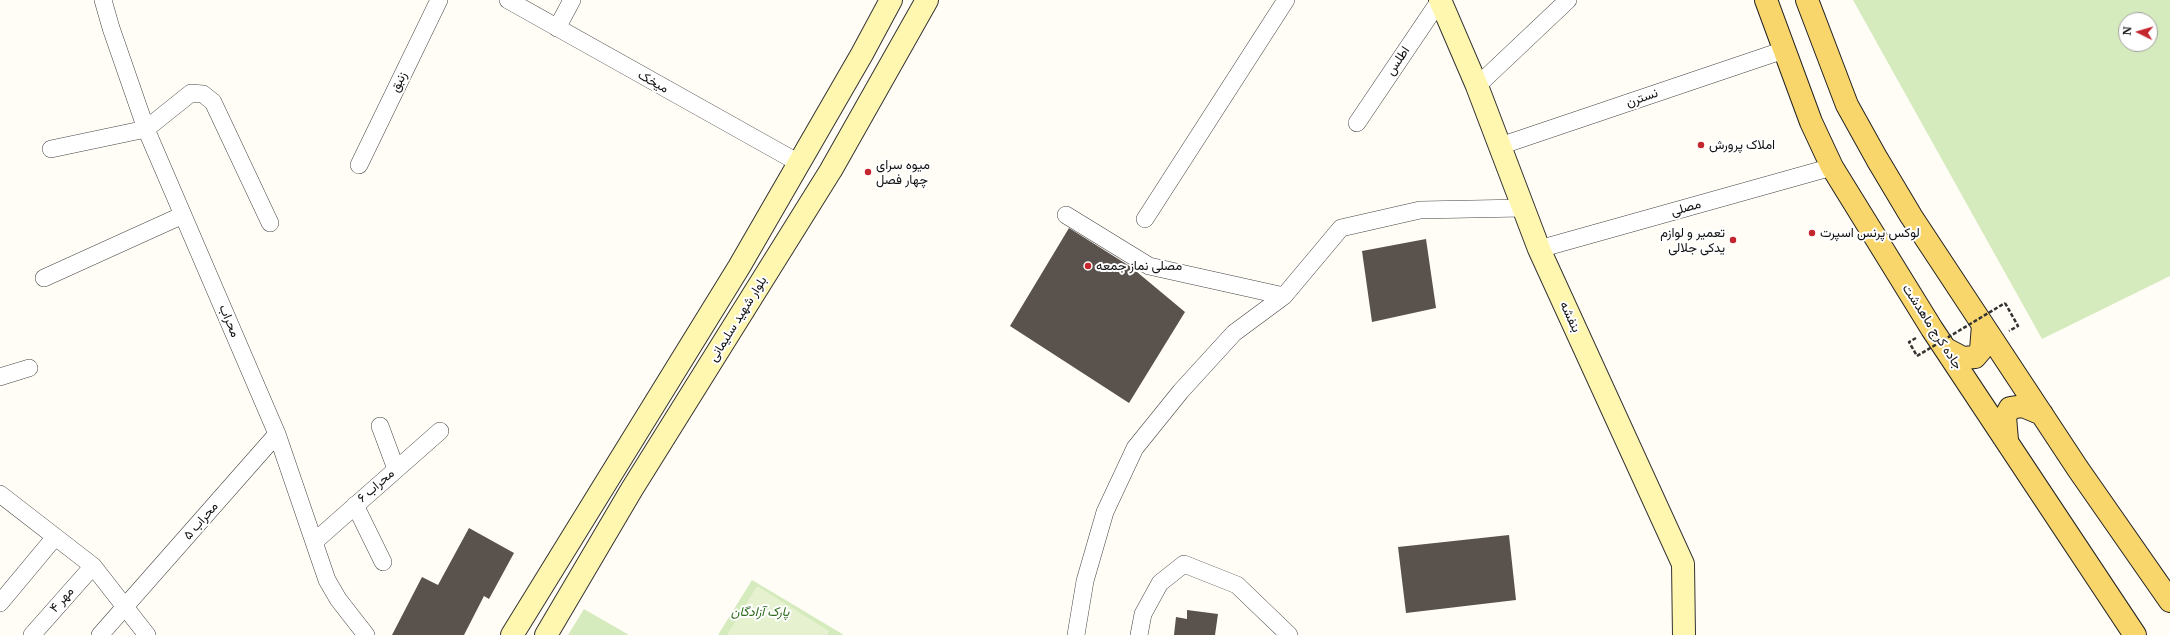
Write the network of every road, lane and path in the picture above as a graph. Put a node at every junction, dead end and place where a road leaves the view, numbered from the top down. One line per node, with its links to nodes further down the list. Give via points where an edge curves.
1 (104, 0): 16 (street, محراب, via 111,28)
2 (440, 0): 20 (street, زنبق)
3 (508, 0): 12 (street, میخک)
4 (572, 0): 12 (street)
5 (891, 0): 19 (main road, بلوار شهید سلیمانی)
6 (927, 0): 56 (main road, بلوار شهید سلیمانی, via 831,170 636,482)
7 (1286, 0): 25 (street)
8 (1440, 0): 14 (main road, بنفشه); 15 (street, اطلس)
9 (1568, 0): 14 (street)
10 (1766, 0): 13 (main road, جاده کرج ماهدشت)
11 (1807, 0): 30 (main road, via 1847,105 1908,210)
12 (557, 28): 19 (street, میخک)
13 (1784, 50): 17 (street, نسترن); 21 (main road, جاده کرج ماهدشت, via 1811,122)
14 (1477, 86): 17 (main road, بنفشه)
15 (1357, 123)
16 (146, 129): 18 (street); 23 (street, محراب); 26 (street, via 191,94 203,94 214,102)
17 (1500, 146): 22 (main road, بنفشه)
18 (51, 149)
19 (799, 163): 55 (main road, بلوار شهید سلیمانی, via 739,267)
20 (359, 165)
21 (1832, 167): 27 (street, مصلی); 33 (main road, جاده کرج ماهدشت)
22 (1523, 208): 27 (main road, بنفشه); 29 (street, via 1420,210 1341,228)
23 (183, 215): 28 (street); 39 (street, محراب)
24 (1066, 215): 29 (street, via 1149,266)
25 (1145, 219)
26 (270, 224)
27 (1539, 249): 60 (main road, بنفشه, via 1683,564)
28 (44, 278)
29 (1284, 296): 57 (street, via 1234,333 1135,448 1105,512 1086,581)
30 (1983, 325): 33 (main road, via 1981,350 1975,357 1963,358); 36 (main road)
31 (2018, 326): 32 (path, bridge, via 2004,304 1917,356)
32 (1909, 342)
33 (1946, 349): 40 (main road, جاده کرج ماهدشت)
34 (29, 368): 35 (street)
35 (0, 377)
36 (2042, 414): 40 (main road, via 2023,406 2010,408 2005,417); 48 (main road)
37 (380, 426): 41 (street)
38 (440, 430): 41 (street, محراب ۶)
39 (277, 434): 45 (street, محراب); 50 (street, محراب ۵)
40 (2006, 440): 61 (main road, جاده کرج ماهدشت)
41 (396, 469): 43 (street, محراب ۶)
42 (1, 495): 44 (street)
43 (355, 505): 45 (street, محراب ۶); 46 (street)
44 (55, 537): 47 (street); 49 (street)
45 (314, 542): 54 (street, محراب, via 327,580 338,599)
46 (383, 562)
47 (93, 566): 50 (street); 51 (street, مهر ۴)
48 (2170, 601)
49 (0, 604)
50 (126, 608): 52 (street, محراب ۵); 53 (street)
51 (32, 635)
52 (100, 635)
53 (147, 635)
54 (366, 635)
55 (512, 635)
56 (546, 635)
57 (1076, 635)
58 (1139, 635): 59 (street, via 1143,614 1160,583 1184,564 1237,585)
59 (1289, 635)
60 (1684, 635)
61 (2135, 635)

